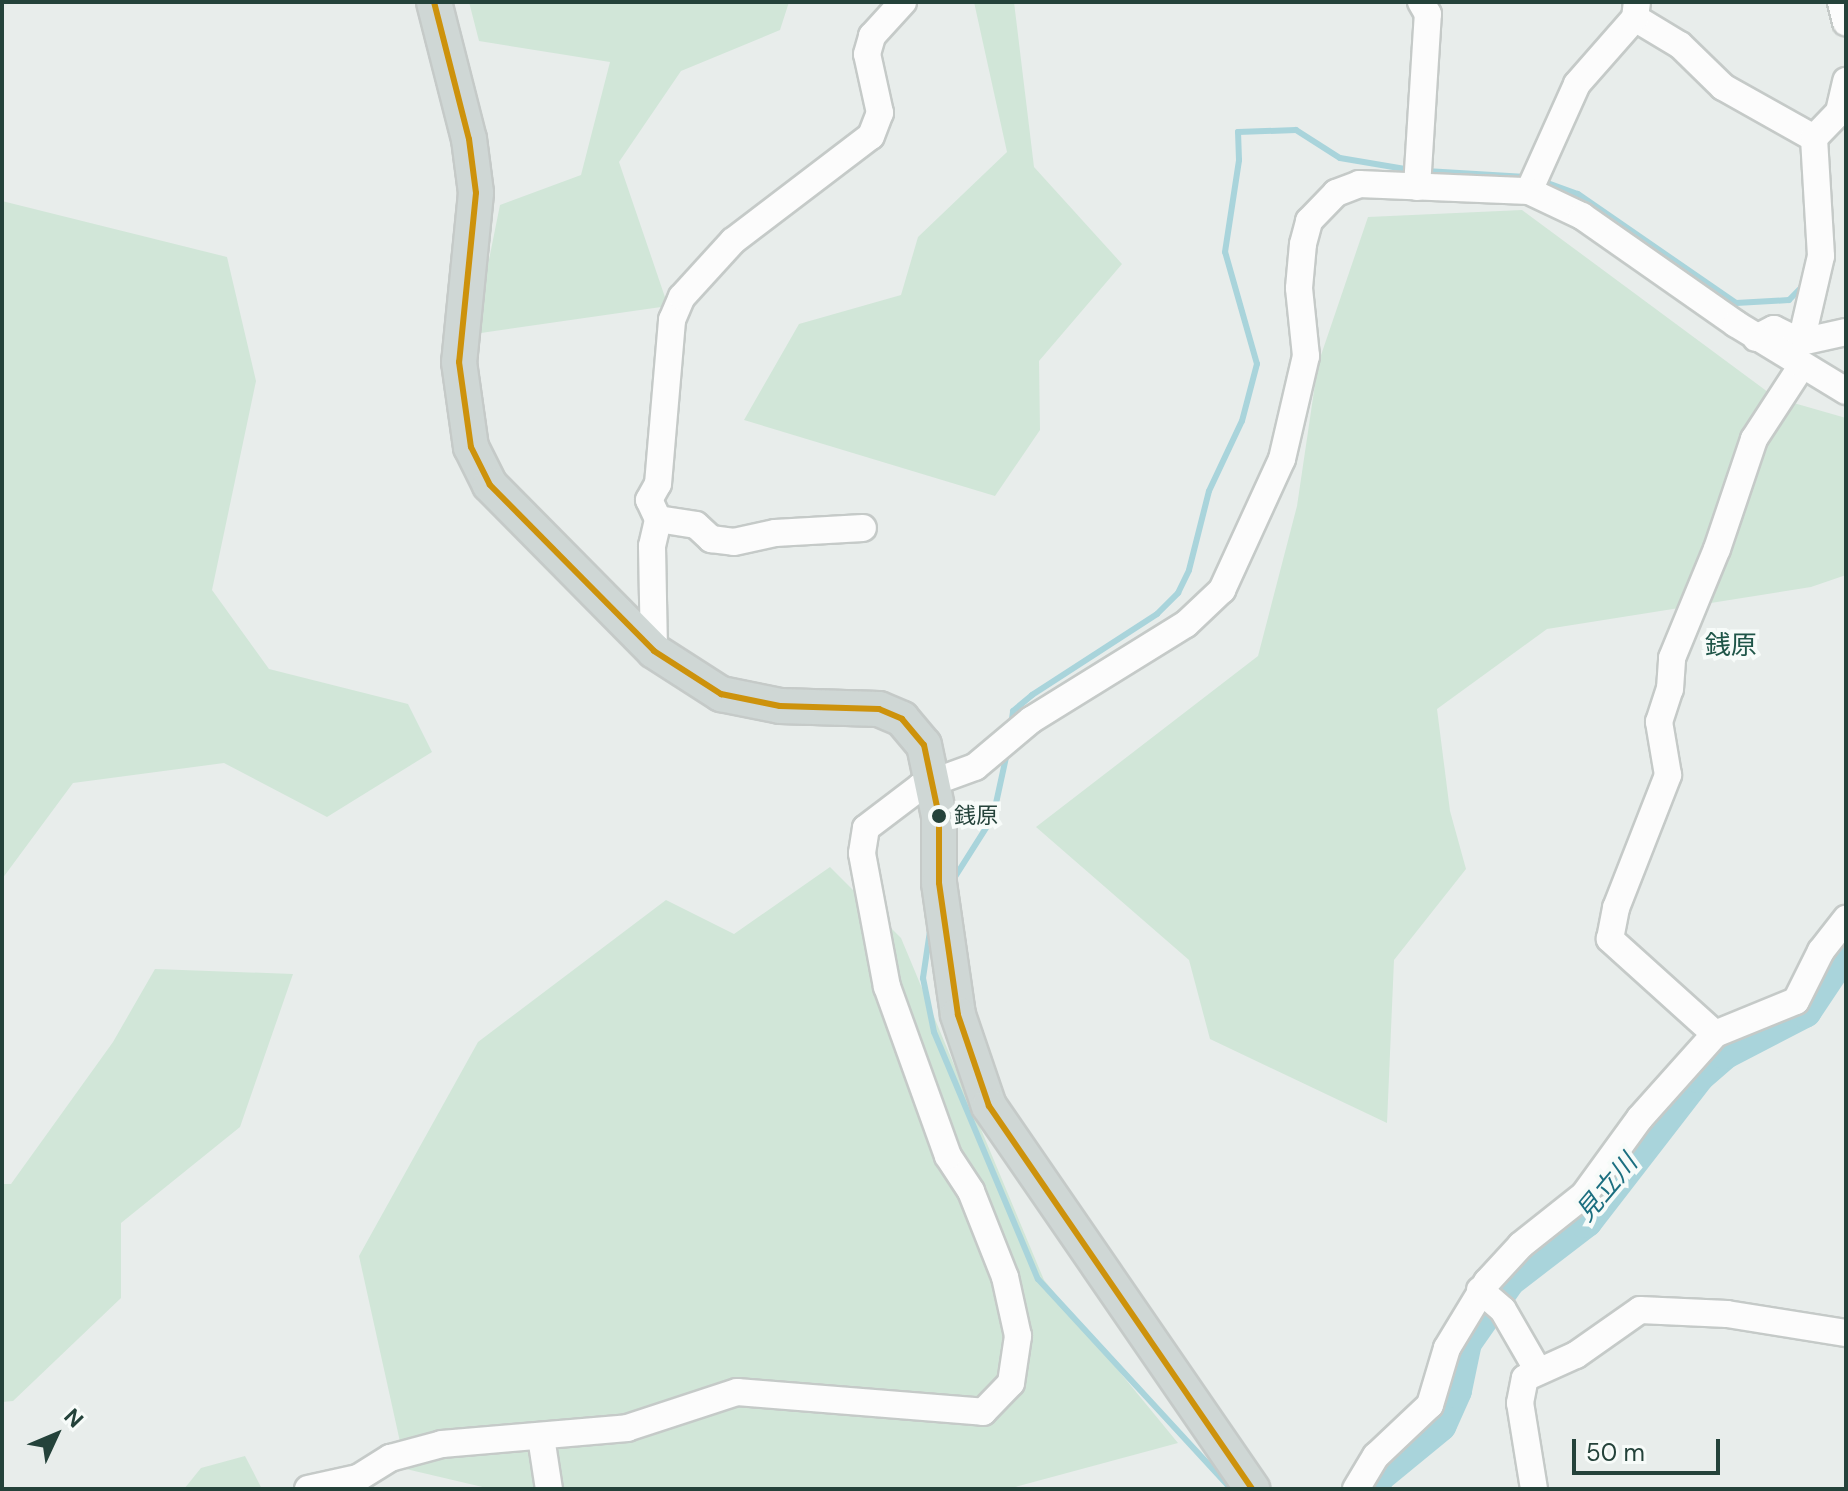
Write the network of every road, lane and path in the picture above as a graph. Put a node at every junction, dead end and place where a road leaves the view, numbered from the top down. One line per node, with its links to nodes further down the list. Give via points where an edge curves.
1 (434, 2): 16 (main road, via 469,139 476,193 459,362 471,447 490,485)
2 (903, 2): 14 (street, via 872,36 867,54 880,113 871,136 763,214 682,297 672,320 658,484 649,500)
3 (1421, 2): 9 (street, via 1428,14)
4 (1841, 2): 6 (street)
5 (1636, 10): 8 (street, via 1723,87); 10 (street, via 1577,84)
6 (1846, 22)
7 (1846, 81): 8 (street, via 1839,112)
8 (1814, 138): 12 (street, via 1821,256)
9 (1417, 187): 10 (street); 17 (street, via 1359,184 1336,193 1309,221 1299,288 1306,356 1299,400 1282,459 1222,590 1186,624 1031,720 975,767)
10 (1529, 191): 12 (street, via 1582,216 1756,338 1774,329)
11 (1846, 332): 12 (street)
12 (1801, 354): 13 (street); 19 (street, via 1754,439 1672,658 1659,722 1668,775 1616,908 1610,939)
13 (1846, 391)
14 (658, 519): 15 (street, via 696,525 711,539 734,542 775,533); 16 (street, via 652,546)
15 (863, 528)
16 (654, 651): 17 (main road, via 721,694 780,706 879,709 902,719 924,745)
17 (934, 780): 23 (street, via 866,828 862,853 887,987 948,1156 971,1191 1005,1277 1018,1336 1011,1383 983,1412 737,1392 627,1428); 26 (main road, via 939,883 958,1015 989,1106)
18 (1846, 919): 19 (street, via 1821,951 1796,1001)
19 (1715, 1034): 20 (street, via 1640,1118 1584,1195 1521,1245)
20 (1488, 1297): 22 (street); 27 (street, via 1447,1348 1430,1405 1376,1456)
21 (1846, 1333): 22 (street, via 1650,1307 1631,1314 1576,1355)
22 (1537, 1369): 28 (street, via 1520,1388)
23 (541, 1437): 24 (street, via 442,1444 390,1458 358,1478); 25 (street)
24 (308, 1489)
25 (549, 1489)
26 (1252, 1489)
27 (1356, 1489)
28 (1534, 1489)

